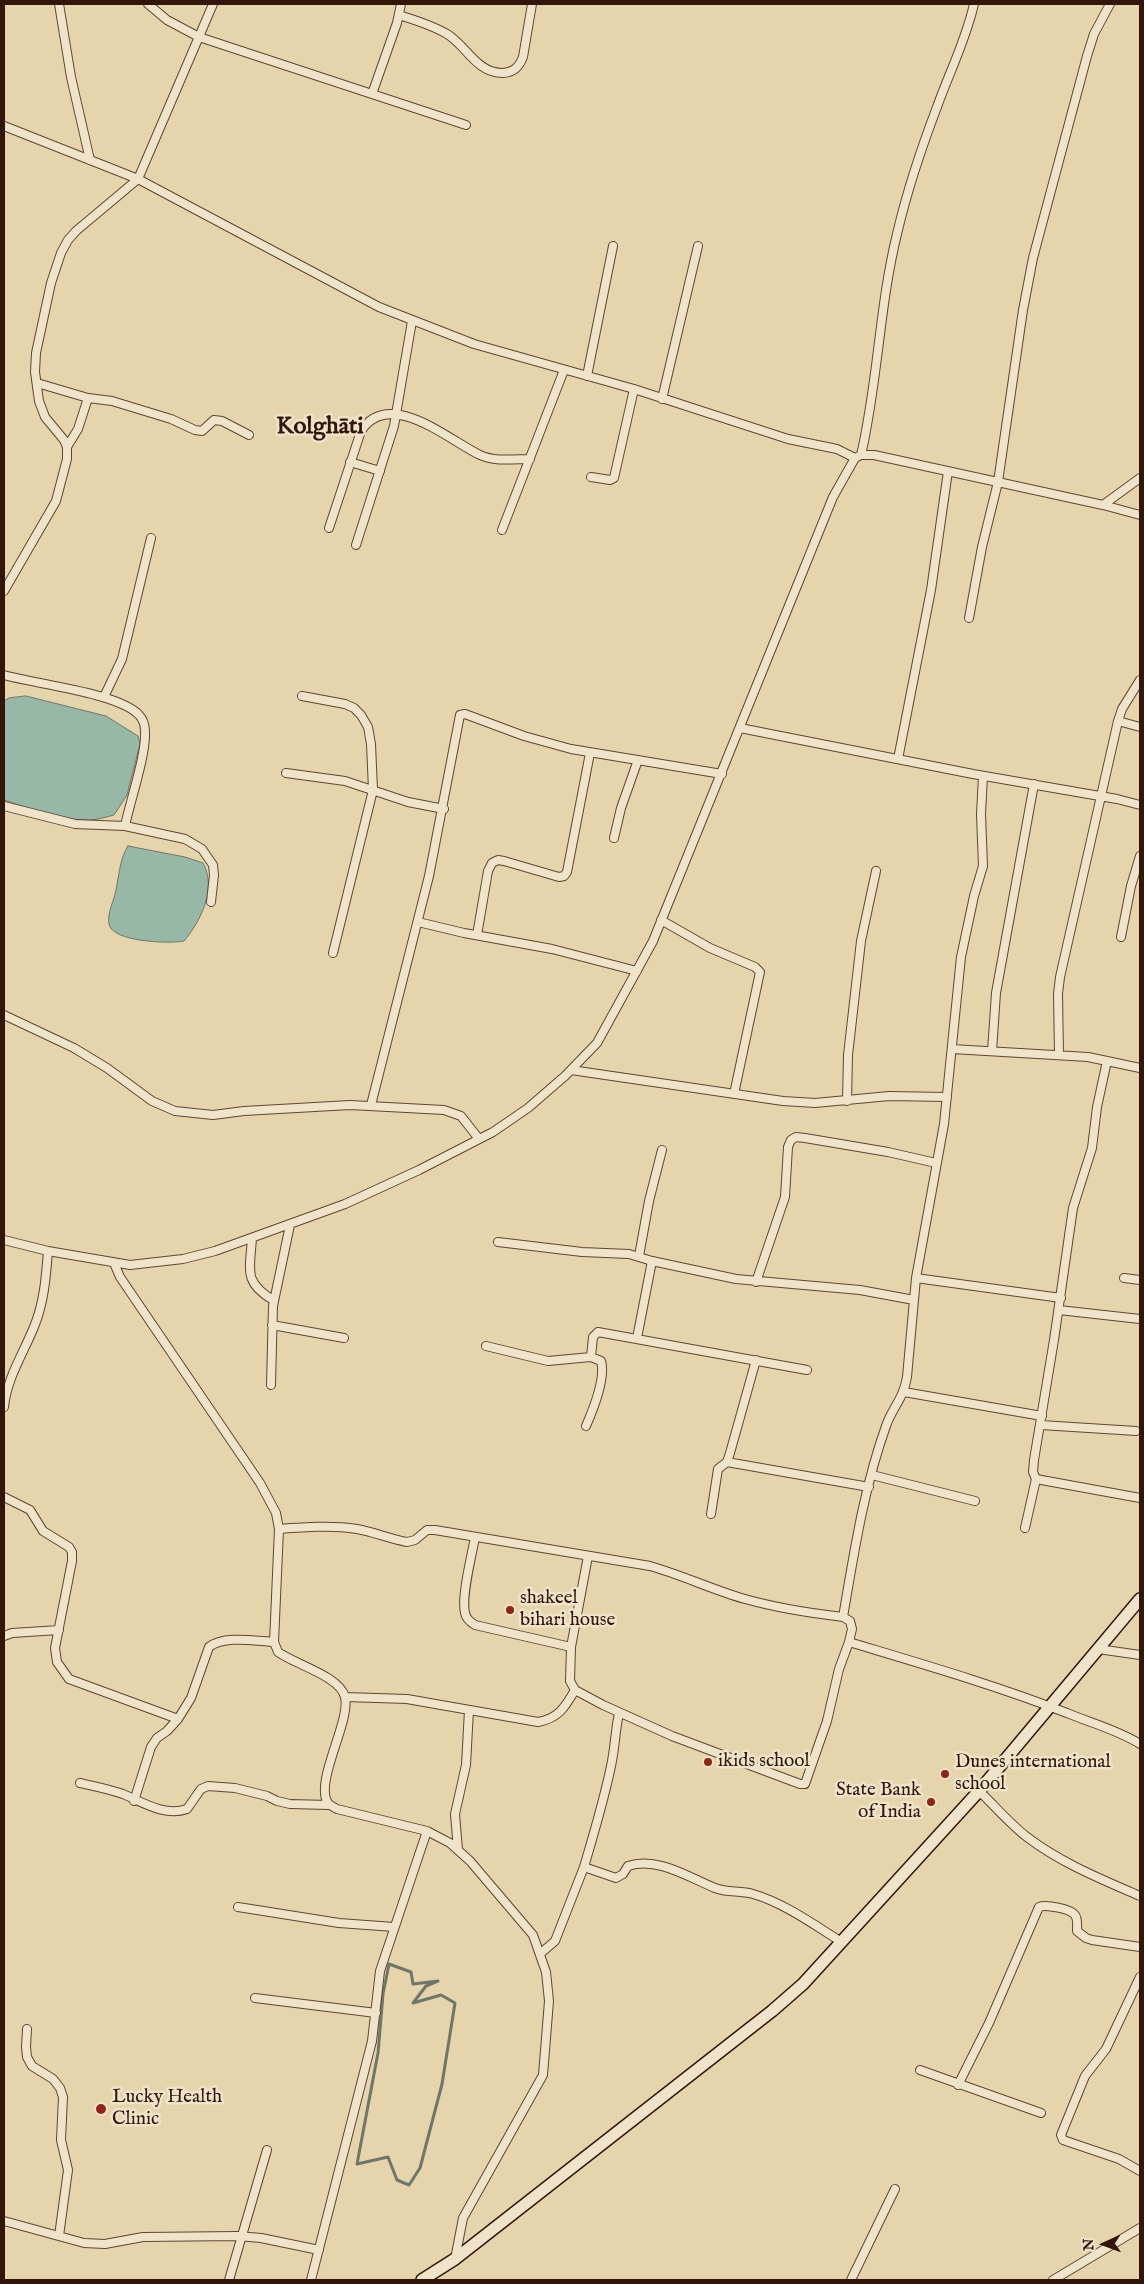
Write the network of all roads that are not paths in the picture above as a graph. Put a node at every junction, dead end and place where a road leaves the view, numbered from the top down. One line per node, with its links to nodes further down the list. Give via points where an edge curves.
1 (59, 4): 13 (street)
2 (148, 4): 9 (street, via 167,20)
3 (214, 4): 9 (street)
4 (401, 4): 8 (street)
5 (532, 4): 8 (street, via 522,57 514,70 506,72 486,70 445,33)
6 (974, 4): 27 (street, via 936,108 896,236 872,400)
7 (1110, 4): 34 (street, via 1087,56 1033,258)
8 (399, 15): 10 (street)
9 (199, 37): 10 (street); 14 (street)
10 (372, 94): 11 (street)
11 (466, 125)
12 (4, 126): 13 (street)
13 (90, 160): 14 (street)
14 (138, 179): 17 (street, via 379,307); 20 (street, via 76,231 65,246 51,283 36,353)
15 (613, 246): 19 (street)
16 (698, 246): 23 (street)
17 (412, 321): 18 (street, via 474,344); 24 (street)
18 (564, 370): 19 (street); 28 (street)
19 (588, 376): 21 (street)
20 (36, 383): 22 (street); 26 (street, via 45,417)
21 (634, 388): 23 (street); 32 (street, via 614,478)
22 (88, 398): 25 (street, via 128,405 194,430 202,431 214,420); 26 (street, via 78,429)
23 (662, 399): 27 (street, via 788,439)
24 (397, 414): 28 (street, via 421,422 482,456); 29 (street, via 378,415 366,423); 30 (street)
25 (249, 434)
26 (67, 447): 41 (street, via 56,502)
27 (858, 456): 31 (street, via 874,455); 49 (street, via 833,497)
28 (530, 459): 38 (street)
29 (350, 462): 30 (street); 37 (street)
30 (380, 471): 40 (street)
31 (948, 471): 34 (street); 51 (street, via 931,590)
32 (591, 477)
33 (1140, 478): 35 (street)
34 (998, 482): 35 (street); 42 (street)
35 (1102, 505): 36 (street)
36 (1140, 515)
37 (328, 528)
38 (502, 530)
39 (151, 538): 46 (street, via 122,659)
40 (356, 545)
41 (4, 591)
42 (969, 618)
43 (4, 675): 46 (street)
44 (1140, 680): 47 (street)
45 (302, 696): 57 (street, via 345,704 361,715 368,727 371,744)
46 (104, 697): 62 (street, via 128,707 144,722 145,732)
47 (1118, 721): 48 (street); 58 (street)
48 (1140, 727)
49 (740, 728): 51 (street); 54 (street)
50 (590, 753): 52 (street); 61 (street, via 460,715); 69 (street, via 567,872 559,877 504,861 492,863)
51 (898, 758): 55 (street)
52 (638, 760): 54 (street); 63 (street)
53 (286, 773): 57 (street, via 345,780)
54 (722, 774): 67 (street)
55 (984, 776): 56 (street); 74 (street, via 981,814 983,866 964,934)
56 (1034, 784): 58 (street); 75 (street, via 996,993)
57 (374, 790): 61 (street, via 408,802); 71 (street)
58 (1102, 796): 59 (street); 76 (street, via 1060,977)
59 (1140, 805)
60 (4, 806): 62 (street, via 75,824)
61 (444, 809): 68 (street)
62 (125, 826): 66 (street, via 185,839 202,849 213,865)
63 (614, 838)
64 (1140, 856): 70 (street)
65 (876, 871): 82 (street, via 861,941 848,1055)
66 (211, 902)
67 (661, 920): 72 (street); 80 (street, via 760,972)
68 (418, 922): 69 (street); 83 (street)
69 (477, 935): 72 (street, via 552,949)
70 (1121, 937)
71 (334, 953)
72 (637, 971): 79 (street, via 597,1043)
73 (4, 1016): 83 (street, via 74,1048 152,1101 174,1111 213,1115)
74 (952, 1049): 75 (street); 81 (street)
75 (992, 1052): 76 (street)
76 (1059, 1055): 77 (street)
77 (1107, 1061): 78 (street); 99 (street, via 1092,1148 1073,1208)
78 (1140, 1068)
79 (570, 1070): 80 (street); 84 (street, via 528,1108)
80 (734, 1094): 82 (street, via 815,1103)
81 (947, 1097): 82 (street, via 888,1096); 86 (street)
82 (847, 1101)
83 (371, 1105): 84 (street, via 452,1112 465,1120)
84 (478, 1140): 87 (street, via 345,1204)
85 (662, 1150): 92 (street)
86 (936, 1163): 95 (street); 98 (street, via 805,1138 791,1140 785,1197)
87 (290, 1225): 88 (street); 100 (street)
88 (252, 1238): 94 (street, via 184,1260 144,1265); 100 (street, via 250,1275 253,1285)
89 (4, 1240): 91 (street)
90 (498, 1242): 92 (street)
91 (48, 1251): 94 (street); 113 (street, via 39,1314 10,1381)
92 (639, 1256): 93 (street)
93 (652, 1261): 98 (street); 106 (street)
94 (114, 1263): 126 (street, via 123,1282 260,1483 276,1513)
95 (916, 1278): 99 (street); 101 (street)
96 (1124, 1278): 97 (street)
97 (1140, 1280)
98 (756, 1282): 101 (street, via 860,1290)
99 (1061, 1298): 102 (street)
100 (274, 1300): 104 (street)
101 (914, 1300): 112 (street)
102 (1059, 1310): 103 (street); 114 (street)
103 (1140, 1319)
104 (272, 1325): 105 (street); 111 (street)
105 (344, 1338)
106 (637, 1338): 108 (street, via 596,1333); 109 (street)
107 (486, 1346): 108 (street, via 548,1361)
108 (591, 1358): 115 (street, via 601,1361 602,1368 596,1401)
109 (756, 1360): 110 (street); 117 (street)
110 (807, 1370)
111 (272, 1386)
112 (904, 1392): 114 (street); 118 (street, via 886,1425)
113 (4, 1407)
114 (1042, 1420): 116 (street); 119 (street, via 1033,1466)
115 (586, 1426)
116 (1136, 1431)
117 (726, 1462): 120 (street); 124 (street, via 718,1469)
118 (872, 1475): 120 (street); 123 (street)
119 (1036, 1479): 122 (street); 125 (street)
120 (868, 1487): 130 (street)
121 (4, 1497): 131 (street, via 30,1510 43,1531 72,1552)
122 (1140, 1498)
123 (975, 1501)
124 (710, 1514)
125 (1024, 1528)
126 (279, 1529): 127 (street, via 343,1528 407,1542 427,1530); 133 (street)
127 (475, 1537): 128 (street); 135 (street, via 466,1592 465,1612 469,1621)
128 (588, 1556): 130 (street, via 650,1566 792,1611); 135 (street)
129 (1140, 1600): 136 (main road)
130 (843, 1617): 134 (street, via 852,1624)
131 (58, 1630): 132 (street); 143 (street, via 55,1648 58,1662 69,1679)
132 (4, 1636)
133 (274, 1642): 139 (street, via 278,1652 330,1679); 143 (street, via 215,1642 209,1647 191,1698)
134 (849, 1642): 140 (street); 142 (street, via 827,1721 804,1784)
135 (571, 1647): 138 (street, via 570,1681)
136 (1098, 1649): 137 (street); 140 (main road)
137 (1140, 1655)
138 (575, 1690): 141 (street, via 561,1713 550,1720 538,1722); 142 (street)
139 (345, 1696): 141 (street, via 407,1699); 148 (street, via 344,1712 326,1781 325,1797)
140 (1050, 1707): 144 (street); 146 (main road)
141 (469, 1710): 150 (street, via 466,1765 455,1814)
142 (619, 1713): 151 (street, via 604,1798)
143 (178, 1719): 147 (street, via 151,1747)
144 (1140, 1744)
145 (80, 1783): 147 (street, via 115,1792)
146 (979, 1792): 152 (street, via 1045,1850); 155 (main road)
147 (134, 1801): 148 (street, via 154,1808 184,1810 192,1805 201,1789 208,1786 235,1788 290,1804)
148 (329, 1805): 149 (street)
149 (426, 1831): 150 (street); 154 (street)
150 (458, 1850): 157 (street, via 532,1935)
151 (584, 1867): 155 (street, via 616,1878 633,1864 663,1867 718,1890 754,1894 799,1915); 157 (street, via 555,1941)
152 (1140, 1896)
153 (238, 1907): 154 (street, via 338,1923)
154 (394, 1927): 160 (street, via 376,1987)
155 (840, 1942): 173 (main road, via 803,1984 772,2011)
156 (1140, 1947): 163 (street, via 1086,1938 1078,1931 1073,1912 1046,1905 1039,1907 989,2024)
157 (541, 1953): 173 (street, via 549,2001 543,2075 463,2218)
158 (1140, 1978): 166 (street, via 1106,2049 1085,2076 1061,2135 1063,2140 1119,2159)
159 (255, 1998): 160 (street)
160 (376, 2013): 172 (street, via 372,2041)
161 (27, 2029): 170 (street, via 27,2058 32,2066 53,2079 63,2097 61,2140 68,2170)
162 (920, 2070): 163 (street)
163 (958, 2085): 164 (street)
164 (1041, 2113)
165 (267, 2150): 171 (street)
166 (1140, 2171)
167 (895, 2189): 177 (street)
168 (4, 2221): 170 (street)
169 (1140, 2228): 178 (street)
170 (59, 2236): 171 (street, via 84,2243 105,2244 143,2237)
171 (243, 2236): 172 (street); 174 (street)
172 (320, 2250): 175 (street)
173 (455, 2259): 176 (main road)
174 (229, 2280)
175 (311, 2280)
176 (422, 2280)
177 (851, 2280)
178 (1052, 2280)

